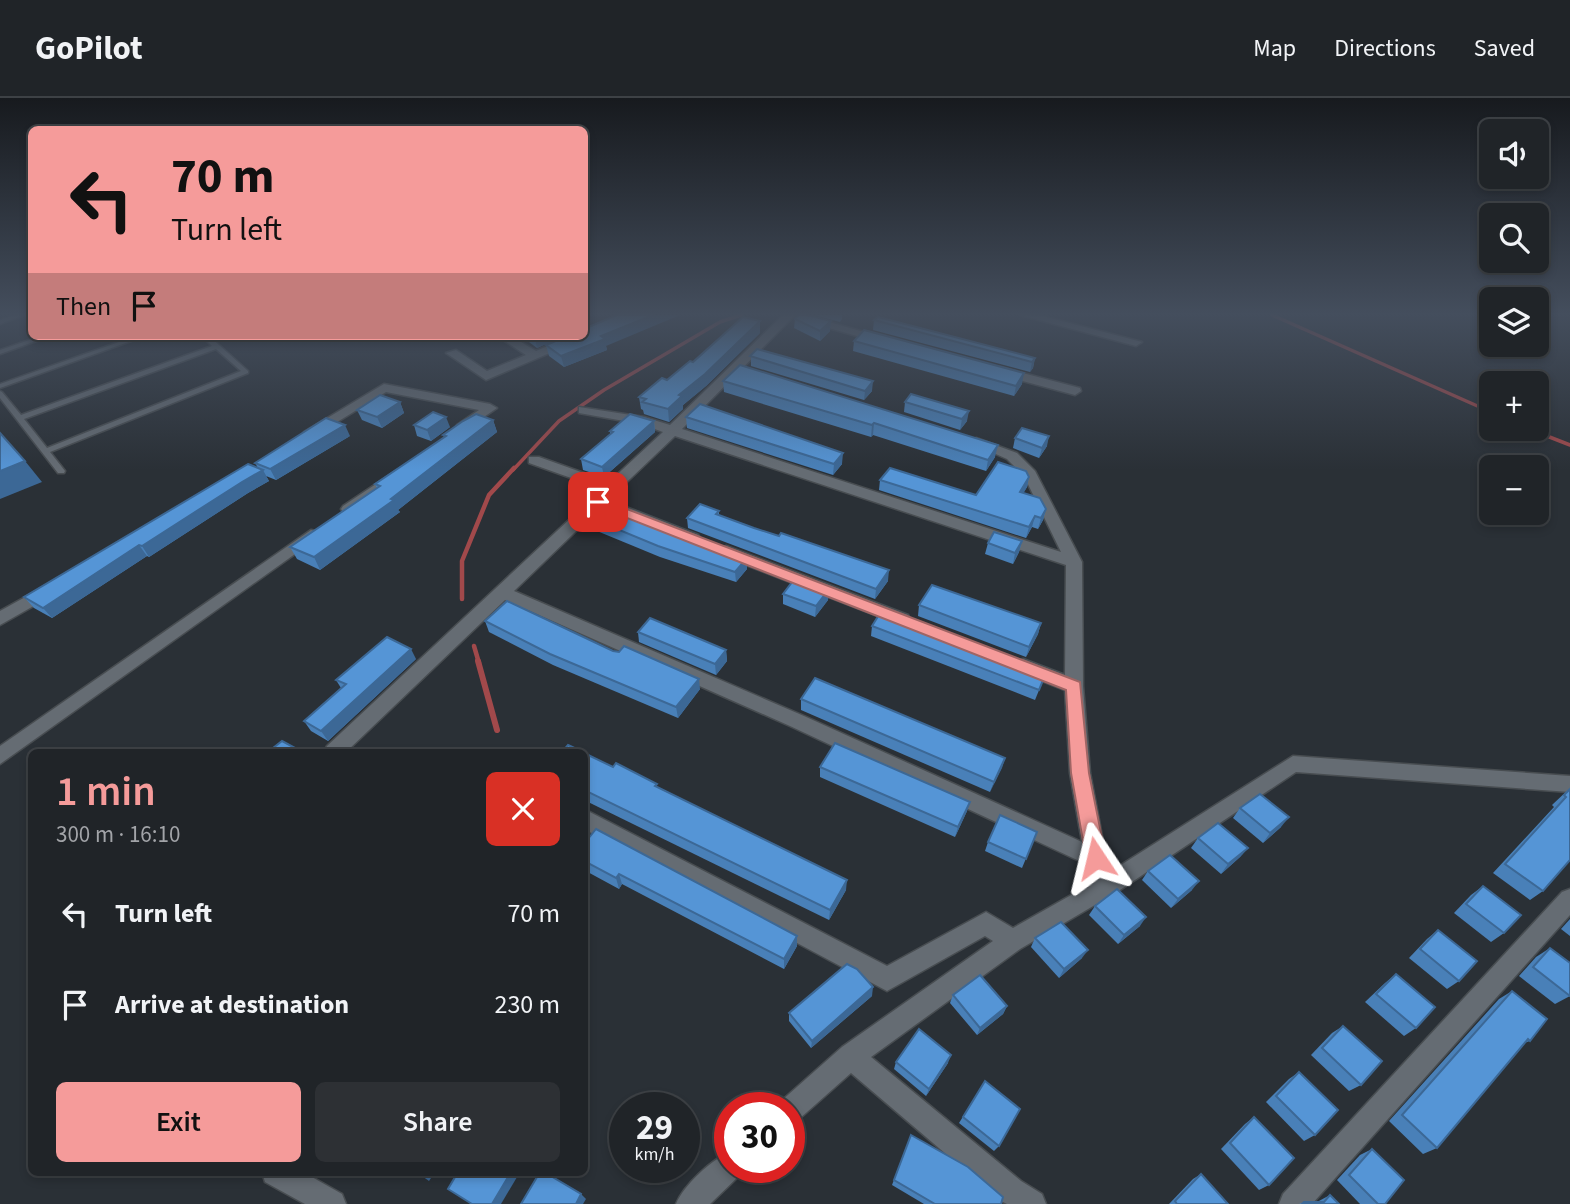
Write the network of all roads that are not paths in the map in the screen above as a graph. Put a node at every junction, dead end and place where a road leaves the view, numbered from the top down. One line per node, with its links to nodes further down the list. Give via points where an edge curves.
1 (55, 367): 8 (lane)
2 (161, 367): 12 (lane)
3 (240, 367): 17 (lane, via 246,372)
4 (472, 367): 5 (street, via 486,376)
5 (508, 367)
6 (747, 367): 13 (street)
7 (987, 367): 9 (street)
8 (0, 386)
9 (1075, 391)
10 (0, 393): 12 (lane)
11 (584, 410): 13 (street)
12 (20, 418): 17 (lane)
13 (671, 430): 21 (street); 23 (street)
14 (303, 437): 16 (street, via 384,388 490,408)
15 (960, 437): 23 (street, via 1005,452 1030,474)
16 (444, 440)
17 (46, 451): 20 (lane)
18 (534, 460): 21 (street)
19 (410, 464): 31 (street)
20 (61, 471)
21 (612, 488): 22 (street)
22 (598, 502): 25 (street); 27 (street)
23 (1074, 562): 29 (street)
24 (58, 584): 26 (street)
25 (502, 592): 30 (street); 34 (street)
26 (0, 619)
27 (920, 626)
28 (1010, 661): 29 (street)
29 (1074, 686): 34 (street, via 1080,773)
30 (337, 749)
31 (0, 756)
32 (1570, 784): 35 (street, via 1293,764)
33 (588, 820): 37 (street, via 887,979 986,923)
34 (1096, 858): 35 (street)
35 (1109, 885): 37 (street)
36 (1570, 899): 45 (street)
37 (1012, 941): 38 (street)
38 (851, 1056): 39 (street); 44 (street)
39 (805, 1097)
40 (282, 1176): 42 (street)
41 (714, 1181): 43 (street)
42 (332, 1204)
43 (690, 1204)
44 (1032, 1204)
45 (1293, 1204)

